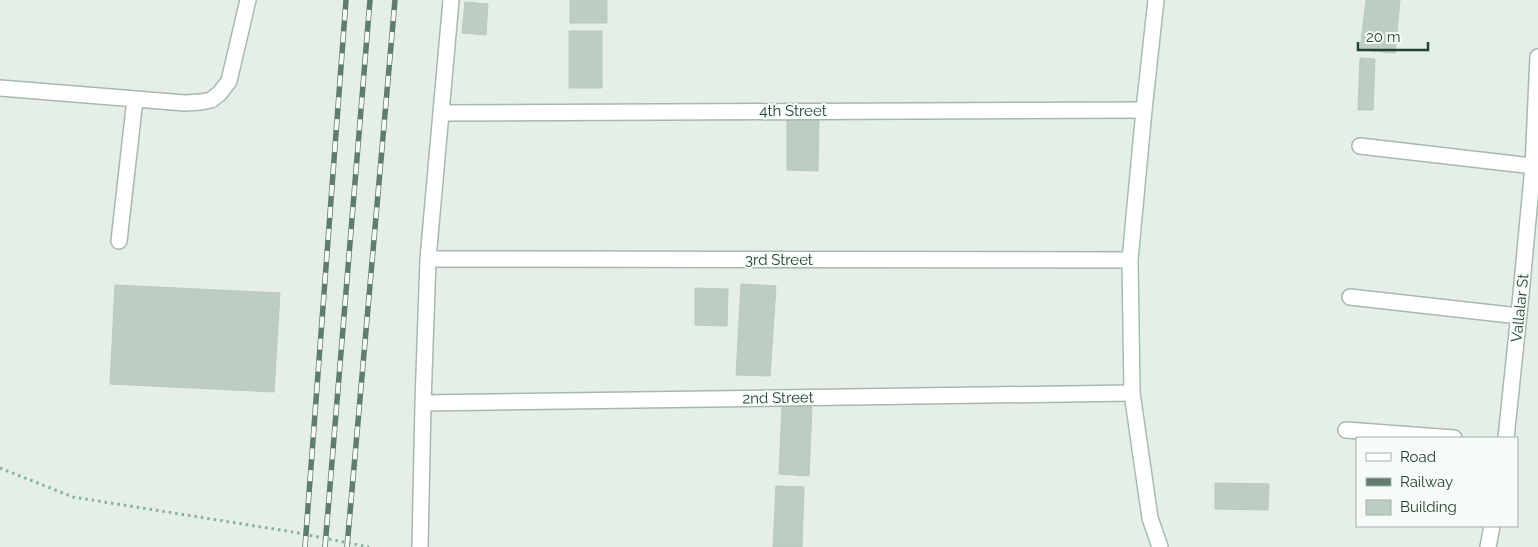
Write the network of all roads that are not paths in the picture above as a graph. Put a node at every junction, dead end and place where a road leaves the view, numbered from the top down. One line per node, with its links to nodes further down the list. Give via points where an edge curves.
1 (248, 0): 6 (street, via 229,81 220,93 201,102)
2 (451, 0): 8 (street)
3 (1156, 0): 7 (street)
4 (1538, 57): 10 (street, Vallalar St)
5 (0, 88): 6 (street)
6 (134, 99): 11 (street)
7 (1144, 110): 8 (street, 4th Street); 13 (street)
8 (441, 113): 12 (street)
9 (1360, 146): 10 (street)
10 (1533, 166): 15 (street, Vallalar St)
11 (119, 241)
12 (428, 259): 13 (street, 3rd Street); 17 (street)
13 (1130, 260): 16 (street)
14 (1350, 297): 15 (street)
15 (1519, 316): 20 (street, Vallalar St)
16 (1132, 392): 17 (street, 2nd Street); 23 (street, via 1150,518)
17 (423, 403): 22 (street)
18 (1346, 430): 19 (street)
19 (1440, 437)
20 (1506, 437)
21 (1492, 527): 24 (street)
22 (420, 547)
23 (1160, 547)
24 (1488, 547)

